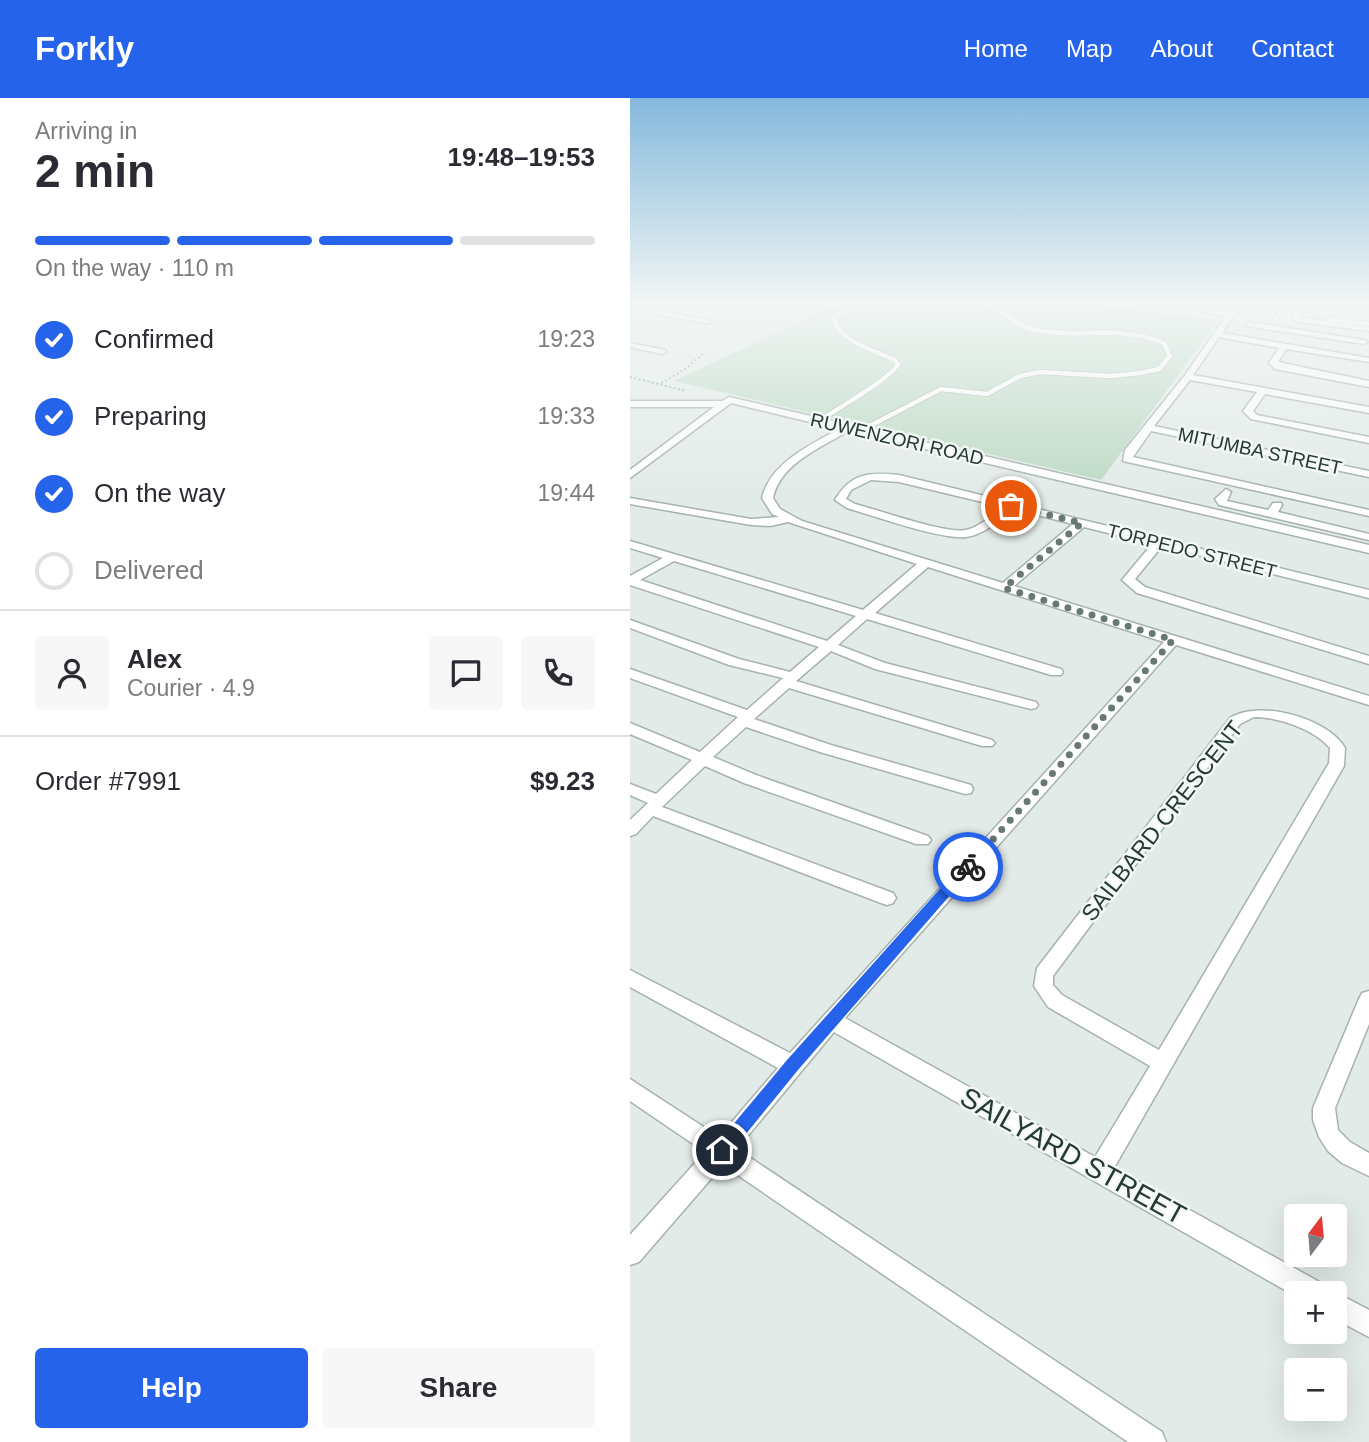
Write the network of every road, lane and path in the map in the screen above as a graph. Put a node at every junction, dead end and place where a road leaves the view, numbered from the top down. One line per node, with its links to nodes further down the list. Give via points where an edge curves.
1 (687, 368): 8 (path)
2 (896, 368): 15 (lane)
3 (1161, 368): 17 (lane, via 1111,376 1040,372 1020,376 987,394 941,389)
4 (1195, 368): 7 (street)
5 (1282, 368): 9 (street)
6 (630, 377): 8 (path)
7 (1188, 377): 10 (street); 16 (street)
8 (659, 384): 11 (path)
9 (1369, 384)
10 (1262, 391): 14 (street); 18 (street, via 1248,411 1254,417)
11 (694, 392)
12 (727, 402): 13 (street, RUWENZORI ROAD); 15 (street, RUWENZORI ROAD); 20 (street)
13 (630, 404)
14 (1369, 410)
15 (820, 421): 17 (street, RUWENZORI ROAD)
16 (1150, 428): 19 (street, MITUMBA STREET); 22 (street, via 1127,458)
17 (855, 429): 27 (street, via 798,458 771,481 767,501); 32 (street, RUWENZORI ROAD)
18 (1369, 440)
19 (1369, 474)
20 (630, 475)
21 (1226, 492): 26 (street, via 1220,499 1223,503)
22 (1285, 495): 25 (street); 26 (street)
23 (630, 501): 27 (street, via 751,522)
24 (1011, 506): 24 (street, TORPEDO STREET, via 893,477 863,479 840,500 958,534 982,528); 28 (street, TORPEDO STREET)
25 (1369, 513)
26 (1271, 514): 29 (street)
27 (786, 519): 34 (street)
28 (1082, 523): 30 (street, TORPEDO STREET); 35 (street)
29 (1369, 537)
30 (1159, 543): 36 (street, TORPEDO STREET); 41 (street, via 1128,580 1141,590)
31 (630, 544): 33 (street)
32 (1369, 549)
33 (674, 556): 37 (street); 40 (street, via 630,581)
34 (926, 563): 35 (street); 37 (street)
35 (1004, 588): 39 (street)
36 (1369, 594)
37 (866, 616): 40 (street); 43 (street)
38 (630, 625): 44 (street)
39 (1173, 640): 45 (street); 59 (street)
40 (828, 646): 44 (street); 46 (street, via 880,666)
41 (1369, 660)
42 (630, 673): 47 (street)
43 (1056, 673)
44 (790, 680): 47 (street); 49 (street, via 827,697)
45 (1369, 701)
46 (1031, 705)
47 (746, 718): 50 (street); 52 (street, via 790,740)
48 (630, 729): 50 (street)
49 (987, 743)
50 (702, 758): 53 (street); 55 (street)
51 (630, 789): 53 (street)
52 (965, 789)
53 (655, 805): 54 (street); 56 (street)
54 (630, 830)
55 (922, 840)
56 (887, 898)
57 (630, 978): 61 (street)
58 (1369, 999): 64 (street, via 1324,1108 1323,1125 1332,1142)
59 (831, 1020): 61 (street); 65 (street, SAILYARD STREET)
60 (1162, 1062): 60 (street, SAILBARD CRESCENT, via 1336,766 1337,747 1311,728 1261,713 1242,715 1235,721 1044,974 1044,988 1055,1001); 65 (street, SAILBARD CRESCENT)
61 (792, 1065): 63 (street)
62 (630, 1089): 63 (street)
63 (722, 1150): 66 (street); 70 (street)
64 (1369, 1165)
65 (1100, 1171): 67 (street, SAILYARD STREET)
66 (630, 1253)
67 (1293, 1281)
68 (1347, 1312): 69 (street)
69 (1369, 1324)
70 (1152, 1442)

